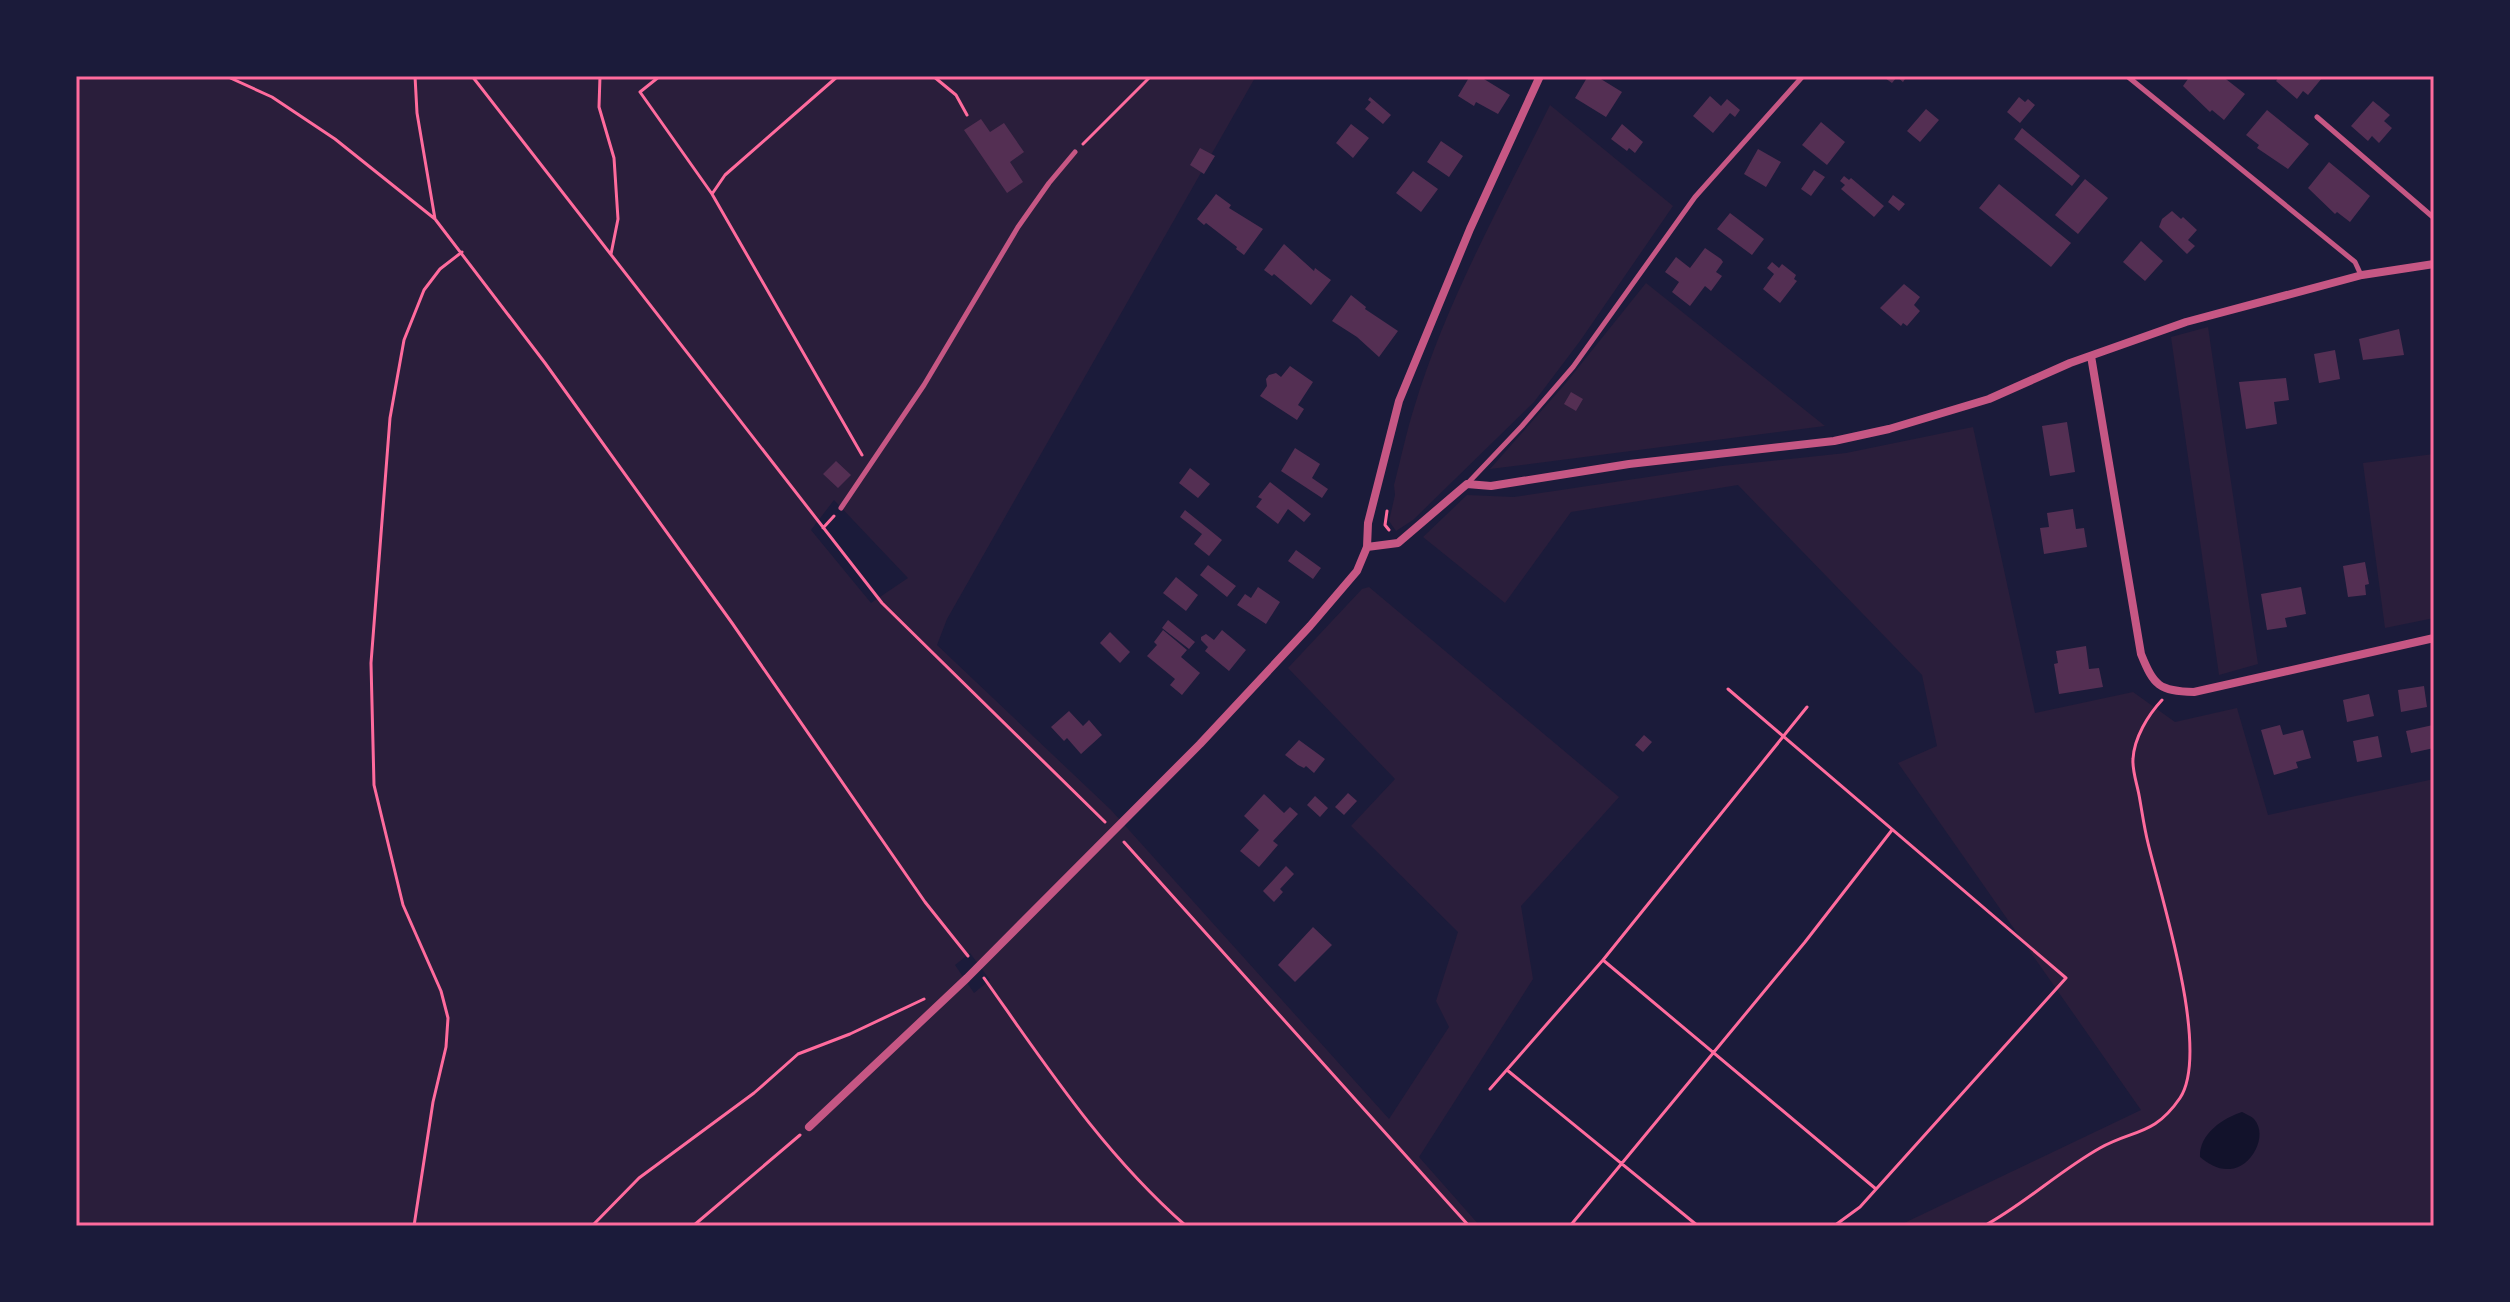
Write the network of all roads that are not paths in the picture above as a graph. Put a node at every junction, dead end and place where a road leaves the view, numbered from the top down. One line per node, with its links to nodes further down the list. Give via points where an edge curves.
1 (1540, 76): 12 (street, via 1399,401 1368,523)
2 (1803, 76): 10 (lane, via 1695,197 1573,367)
3 (2127, 76): 8 (lane, via 2355,262)
4 (2317, 117): 6 (lane)
5 (1075, 152): 11 (lane, via 1018,227 924,385)
6 (2434, 218)
7 (2434, 264): 8 (street)
8 (2362, 275): 9 (street, via 2186,322)
9 (2091, 356): 10 (street, via 1989,399 1834,441 1491,486); 13 (street, via 2141,654 2151,679 2170,691 2194,692)
10 (1467, 484): 12 (street, via 1398,543)
11 (841, 508)
12 (1367, 547): 14 (street, via 1357,571 1200,744 977,969)
13 (2434, 638)
14 (809, 1127)

